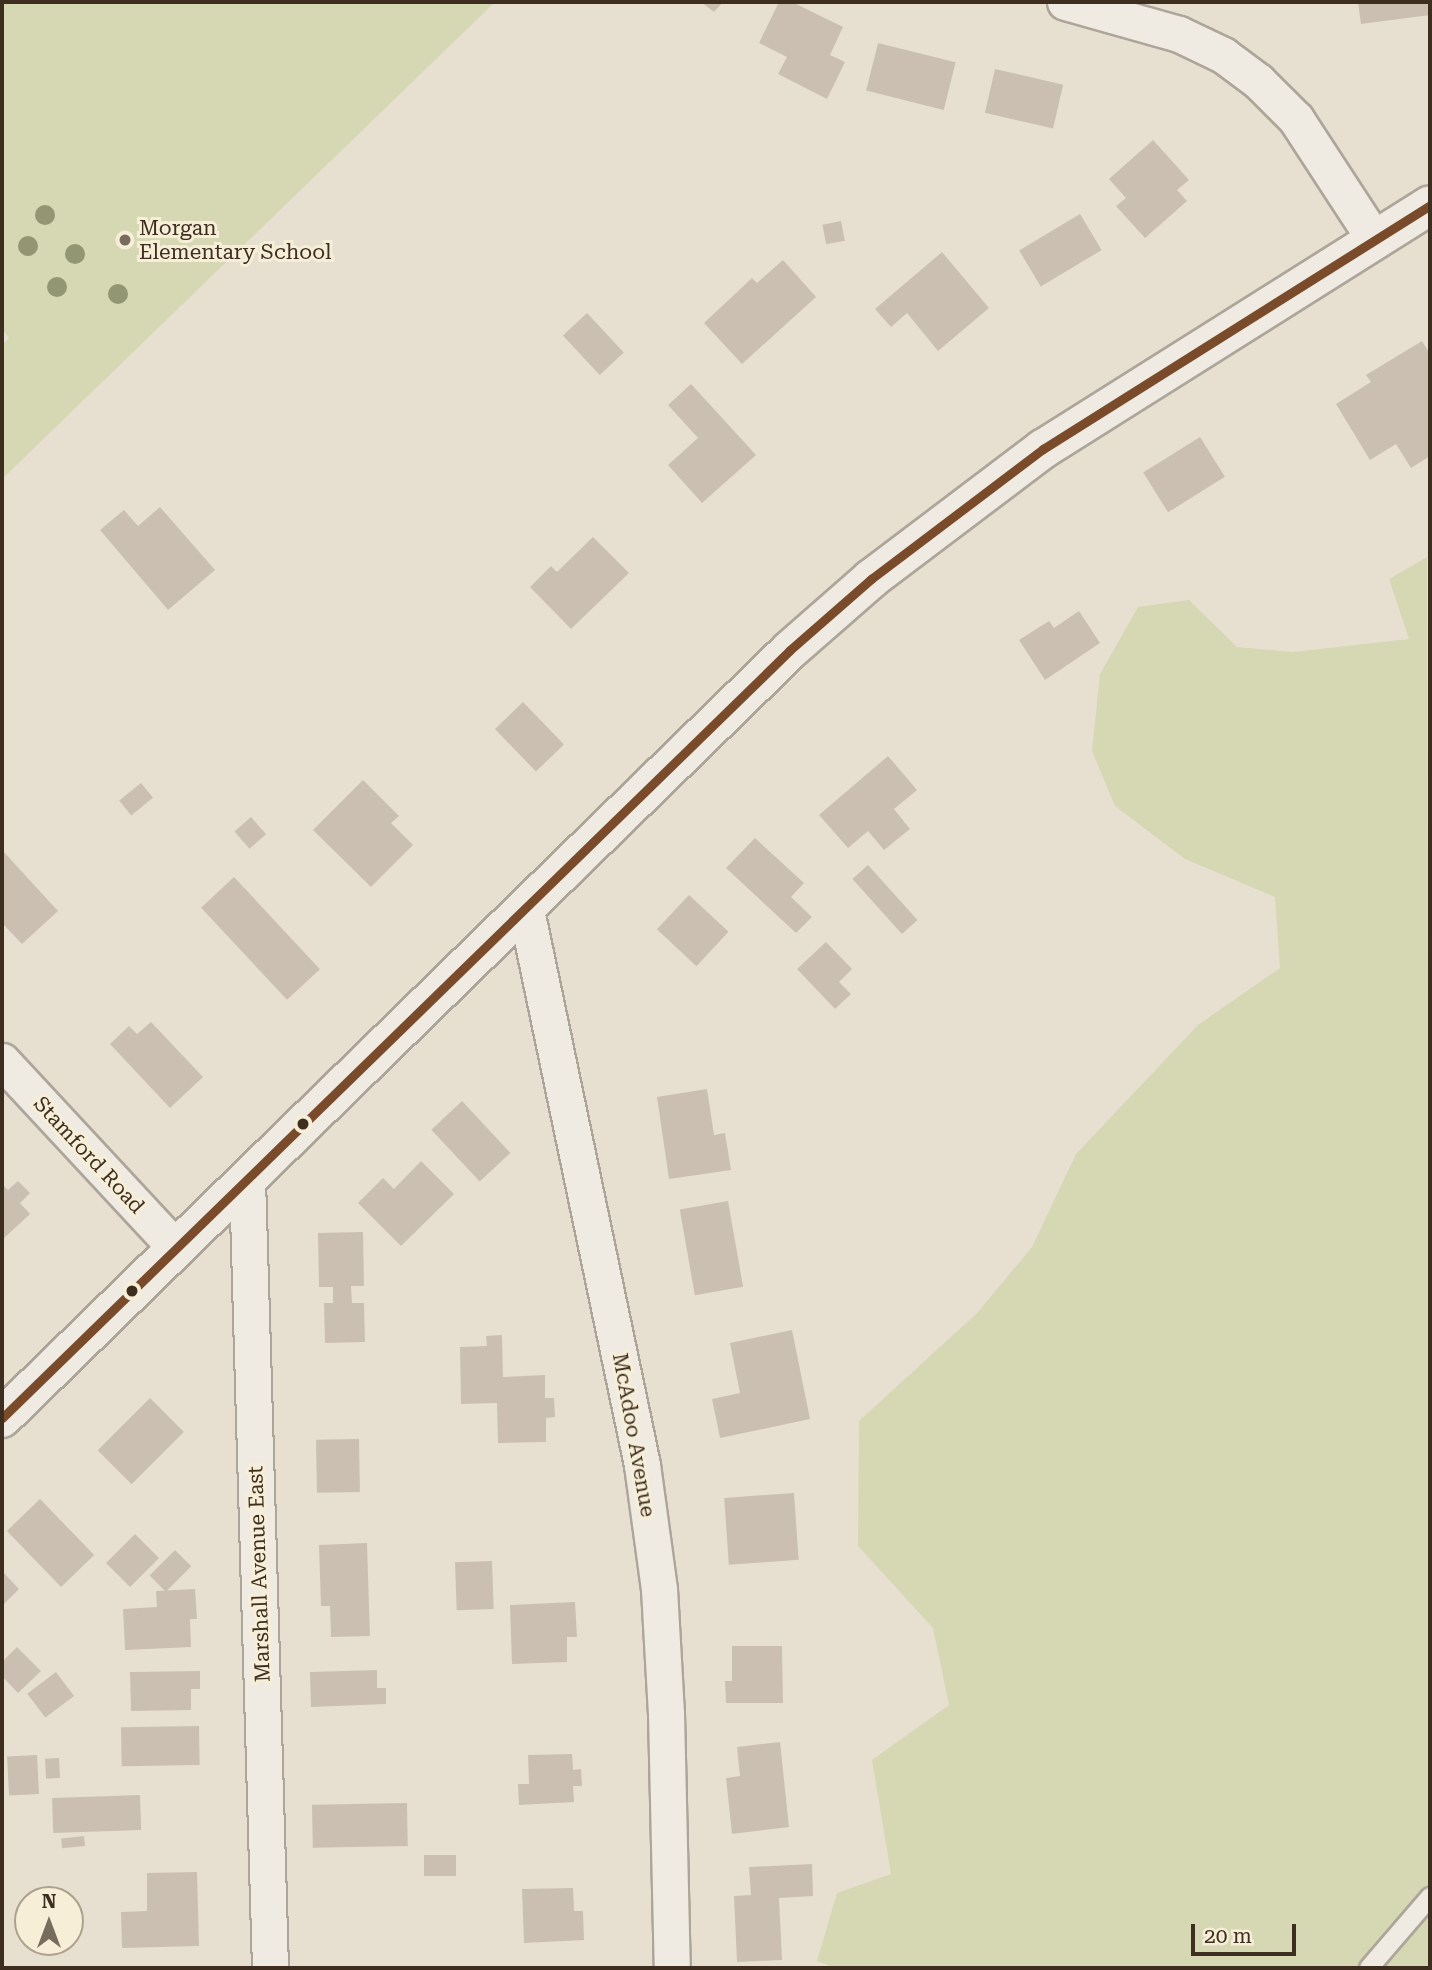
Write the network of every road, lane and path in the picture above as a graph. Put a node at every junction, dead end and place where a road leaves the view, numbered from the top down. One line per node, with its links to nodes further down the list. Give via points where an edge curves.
1 (1084, 4): 3 (street, via 1179,34 1223,55 1258,81 1296,119)
2 (1430, 205): 3 (main road)
3 (1375, 240): 4 (main road, via 1043,449 955,512 790,650)
4 (526, 910): 6 (main road); 11 (street, McAdoo Avenue, via 642,1465 659,1590)
5 (2, 1061): 7 (street, Stamford Road)
6 (247, 1179): 7 (main road); 10 (street, Marshall Avenue East)
7 (176, 1248): 8 (main road)
8 (2, 1418)
9 (1430, 1897): 12 (lane)
10 (270, 1968)
11 (672, 1968)
12 (1369, 1968)

